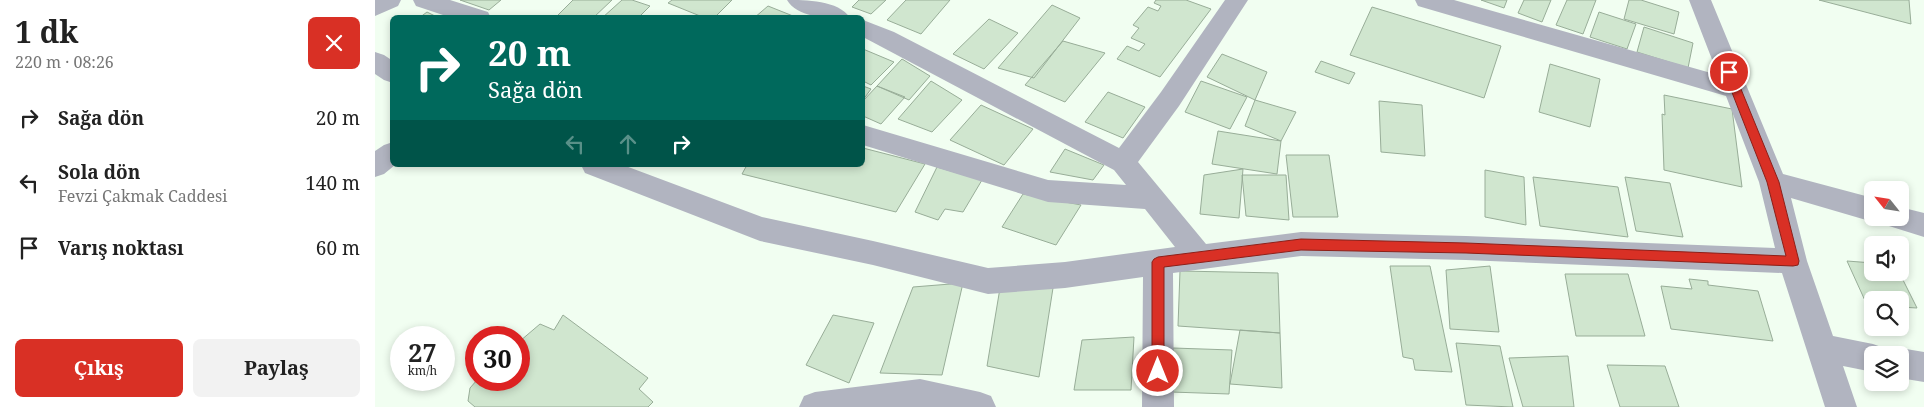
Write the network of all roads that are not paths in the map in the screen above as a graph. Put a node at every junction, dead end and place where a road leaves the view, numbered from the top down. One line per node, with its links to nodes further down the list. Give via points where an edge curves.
1 (390, 0): 7 (street)
2 (424, 0): 8 (street)
3 (798, 0): 9 (street)
4 (1237, 0): 16 (street)
5 (1426, 0): 13 (street)
6 (1700, 0): 13 (street)
7 (375, 8)
8 (472, 15)
9 (832, 15)
10 (865, 29): 16 (street)
11 (375, 61): 12 (street)
12 (390, 72)
13 (1737, 90): 19 (street)
14 (865, 136): 20 (street, via 1048,191)
15 (390, 154): 17 (street)
16 (1123, 162): 20 (street)
17 (375, 166)
18 (599, 167): 26 (street, via 760,229 989,282)
19 (1773, 182): 21 (street); 25 (street)
20 (1152, 198): 24 (street)
21 (1864, 207)
22 (1909, 221): 23 (street)
23 (1924, 225)
24 (1200, 257): 25 (street, via 1301,244); 26 (street)
25 (1793, 261): 27 (street)
26 (1158, 262): 33 (street)
27 (1822, 348): 28 (street); 34 (street)
28 (1864, 356)
29 (1909, 364): 30 (street)
30 (1924, 367)
31 (815, 407): 32 (street, via 919,394)
32 (980, 407)
33 (1158, 407)
34 (1841, 407)

